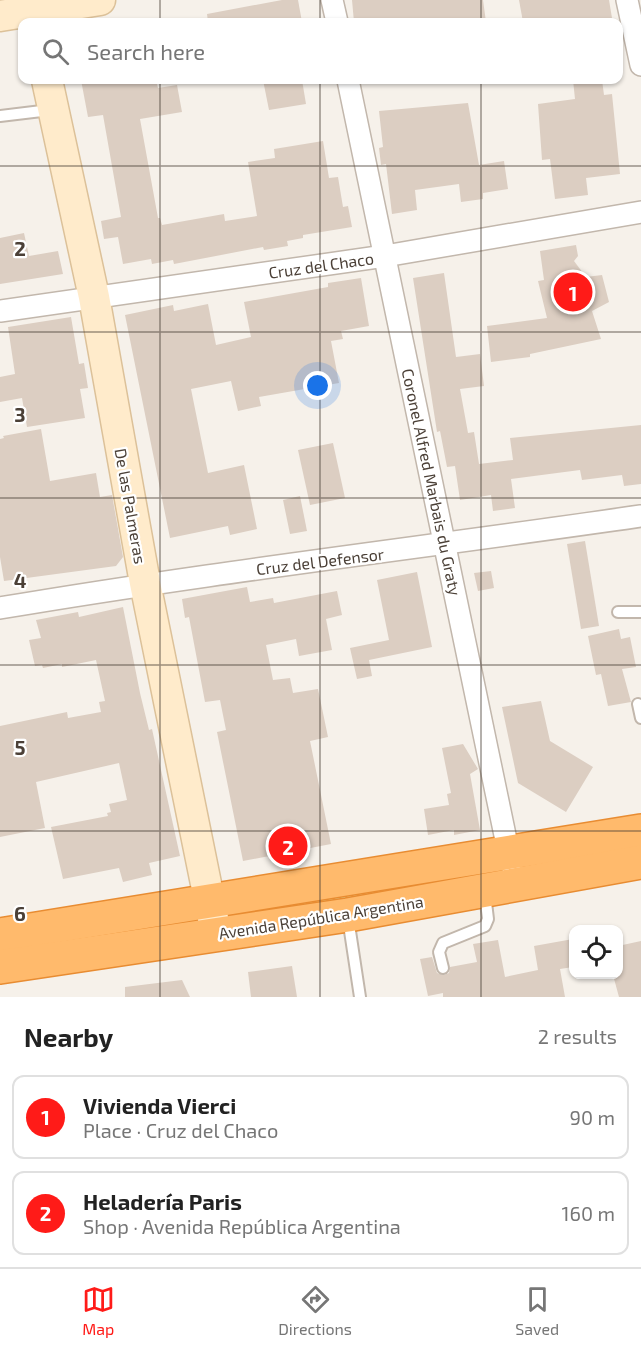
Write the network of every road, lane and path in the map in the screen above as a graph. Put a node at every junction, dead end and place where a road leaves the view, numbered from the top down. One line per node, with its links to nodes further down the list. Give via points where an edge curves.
1 (100, 0): 4 (main road)
2 (332, 0): 6 (street)
3 (627, 0): 7 (street)
4 (32, 11): 5 (main road)
5 (0, 16)
6 (336, 18)
7 (641, 65)
8 (47, 84): 10 (main road, De las Palmeras)
9 (349, 84): 13 (street, Coronel Alfred Marbais du Graty)
10 (53, 110): 11 (lane); 14 (main road, De las Palmeras)
11 (0, 116)
12 (641, 212): 13 (street, Cruz del Chaco)
13 (385, 256): 14 (street, Cruz del Chaco); 17 (street, Coronel Alfred Marbais du Graty)
14 (94, 297): 15 (street, Cruz del Chaco); 18 (main road, De las Palmeras)
15 (0, 311)
16 (641, 516): 17 (street, Cruz del Defensor)
17 (445, 545): 18 (street, Cruz del Defensor); 25 (street, Coronel Alfred Marbais du Graty)
18 (145, 583): 19 (street, Cruz del Defensor); 29 (main road, De las Palmeras)
19 (0, 608)
20 (618, 612): 21 (lane)
21 (641, 612)
22 (638, 704): 23 (lane)
23 (641, 718)
24 (641, 831): 25 (highway, Avenida República Argentina)
25 (509, 852): 27 (street, Coronel Alfred Marbais du Graty); 29 (highway, Avenida República Argentina)
26 (641, 862): 27 (highway, Avenida República Argentina)
27 (500, 888): 28 (highway, Avenida República Argentina); 32 (lane, via 488,920 480,929 443,943 439,952)
28 (348, 915): 29 (highway, Avenida República Argentina); 33 (lane)
29 (212, 917): 30 (highway, Avenida República Argentina); 31 (highway, Avenida República Argentina)
30 (0, 935)
31 (0, 967)
32 (443, 968)
33 (360, 997)

